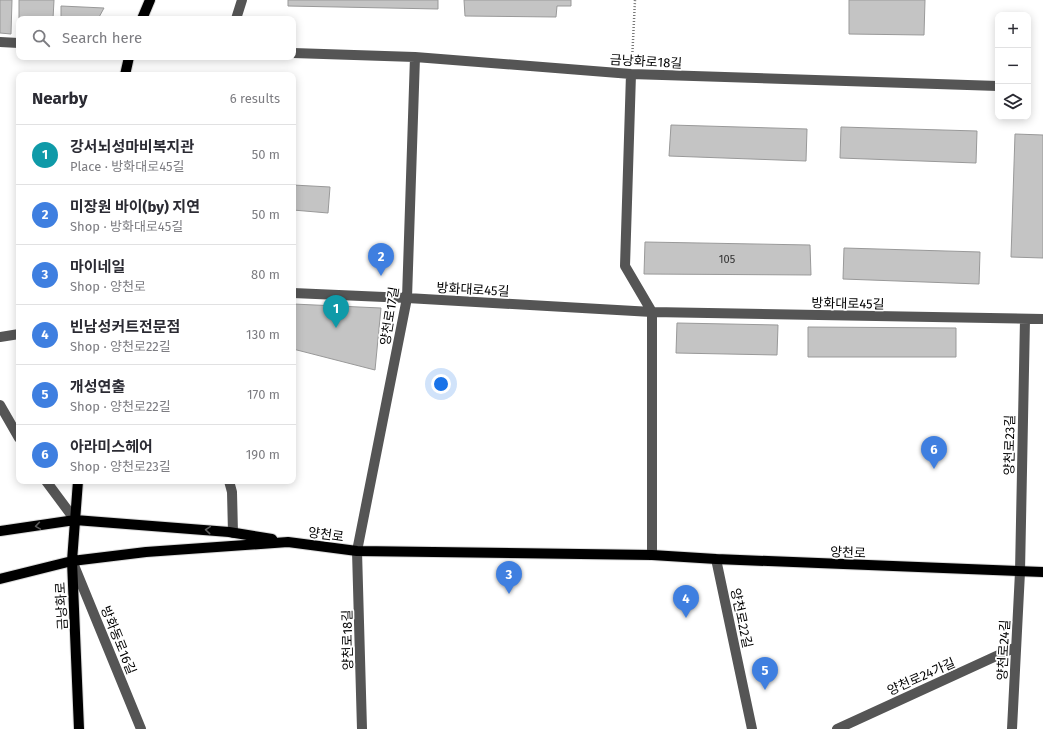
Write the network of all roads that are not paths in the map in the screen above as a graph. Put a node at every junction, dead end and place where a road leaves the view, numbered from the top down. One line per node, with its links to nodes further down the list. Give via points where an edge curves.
1 (150, 0): 3 (main road)
2 (242, 0): 4 (street)
3 (143, 16)
4 (237, 16)
5 (0, 42): 6 (street)
6 (16, 43)
7 (296, 53): 8 (street, 금낭화로18길)
8 (415, 57): 11 (street, 금낭화로18길); 14 (street, 양천로17길)
9 (128, 60): 10 (main road)
10 (126, 72)
11 (631, 74): 12 (street, 금낭화로18길); 15 (street, via 625,266)
12 (995, 86)
13 (296, 293): 14 (street, 방화대로45길)
14 (407, 298): 15 (street, 방화대로45길); 29 (street, 양천로17길)
15 (652, 312): 16 (street, 방화대로45길); 30 (street)
16 (1025, 319): 17 (street, 방화대로45길); 33 (street, 양천로23길)
17 (1043, 319)
18 (16, 334): 19 (street)
19 (0, 337)
20 (0, 405): 21 (street)
21 (16, 433)
22 (48, 484): 25 (street)
23 (78, 484): 25 (main road, 금낭화로)
24 (230, 484): 27 (street)
25 (75, 520): 26 (main road, one-way to 26); 27 (main road, one-way to 25); 32 (main road, 금낭화로)
26 (0, 531)
27 (233, 533): 28 (main road)
28 (288, 542): 29 (main road, 양천로); 32 (main road, 양천로, via 146,552)
29 (358, 551): 30 (main road, 양천로); 39 (street, 양천로18길)
30 (652, 555): 31 (main road, 양천로)
31 (716, 559): 33 (main road, 양천로); 40 (street, 양천로22길)
32 (72, 561): 35 (main road, 양천로); 37 (main road, 금낭화로); 38 (street, 방화동로16길)
33 (1020, 572): 34 (main road, 양천로); 36 (street, 양천로24길)
34 (1043, 572)
35 (0, 579)
36 (1016, 647): 41 (street, 양천로24가길); 42 (street, 양천로24길)
37 (79, 729)
38 (141, 729)
39 (362, 729)
40 (752, 729)
41 (836, 729)
42 (1012, 729)

